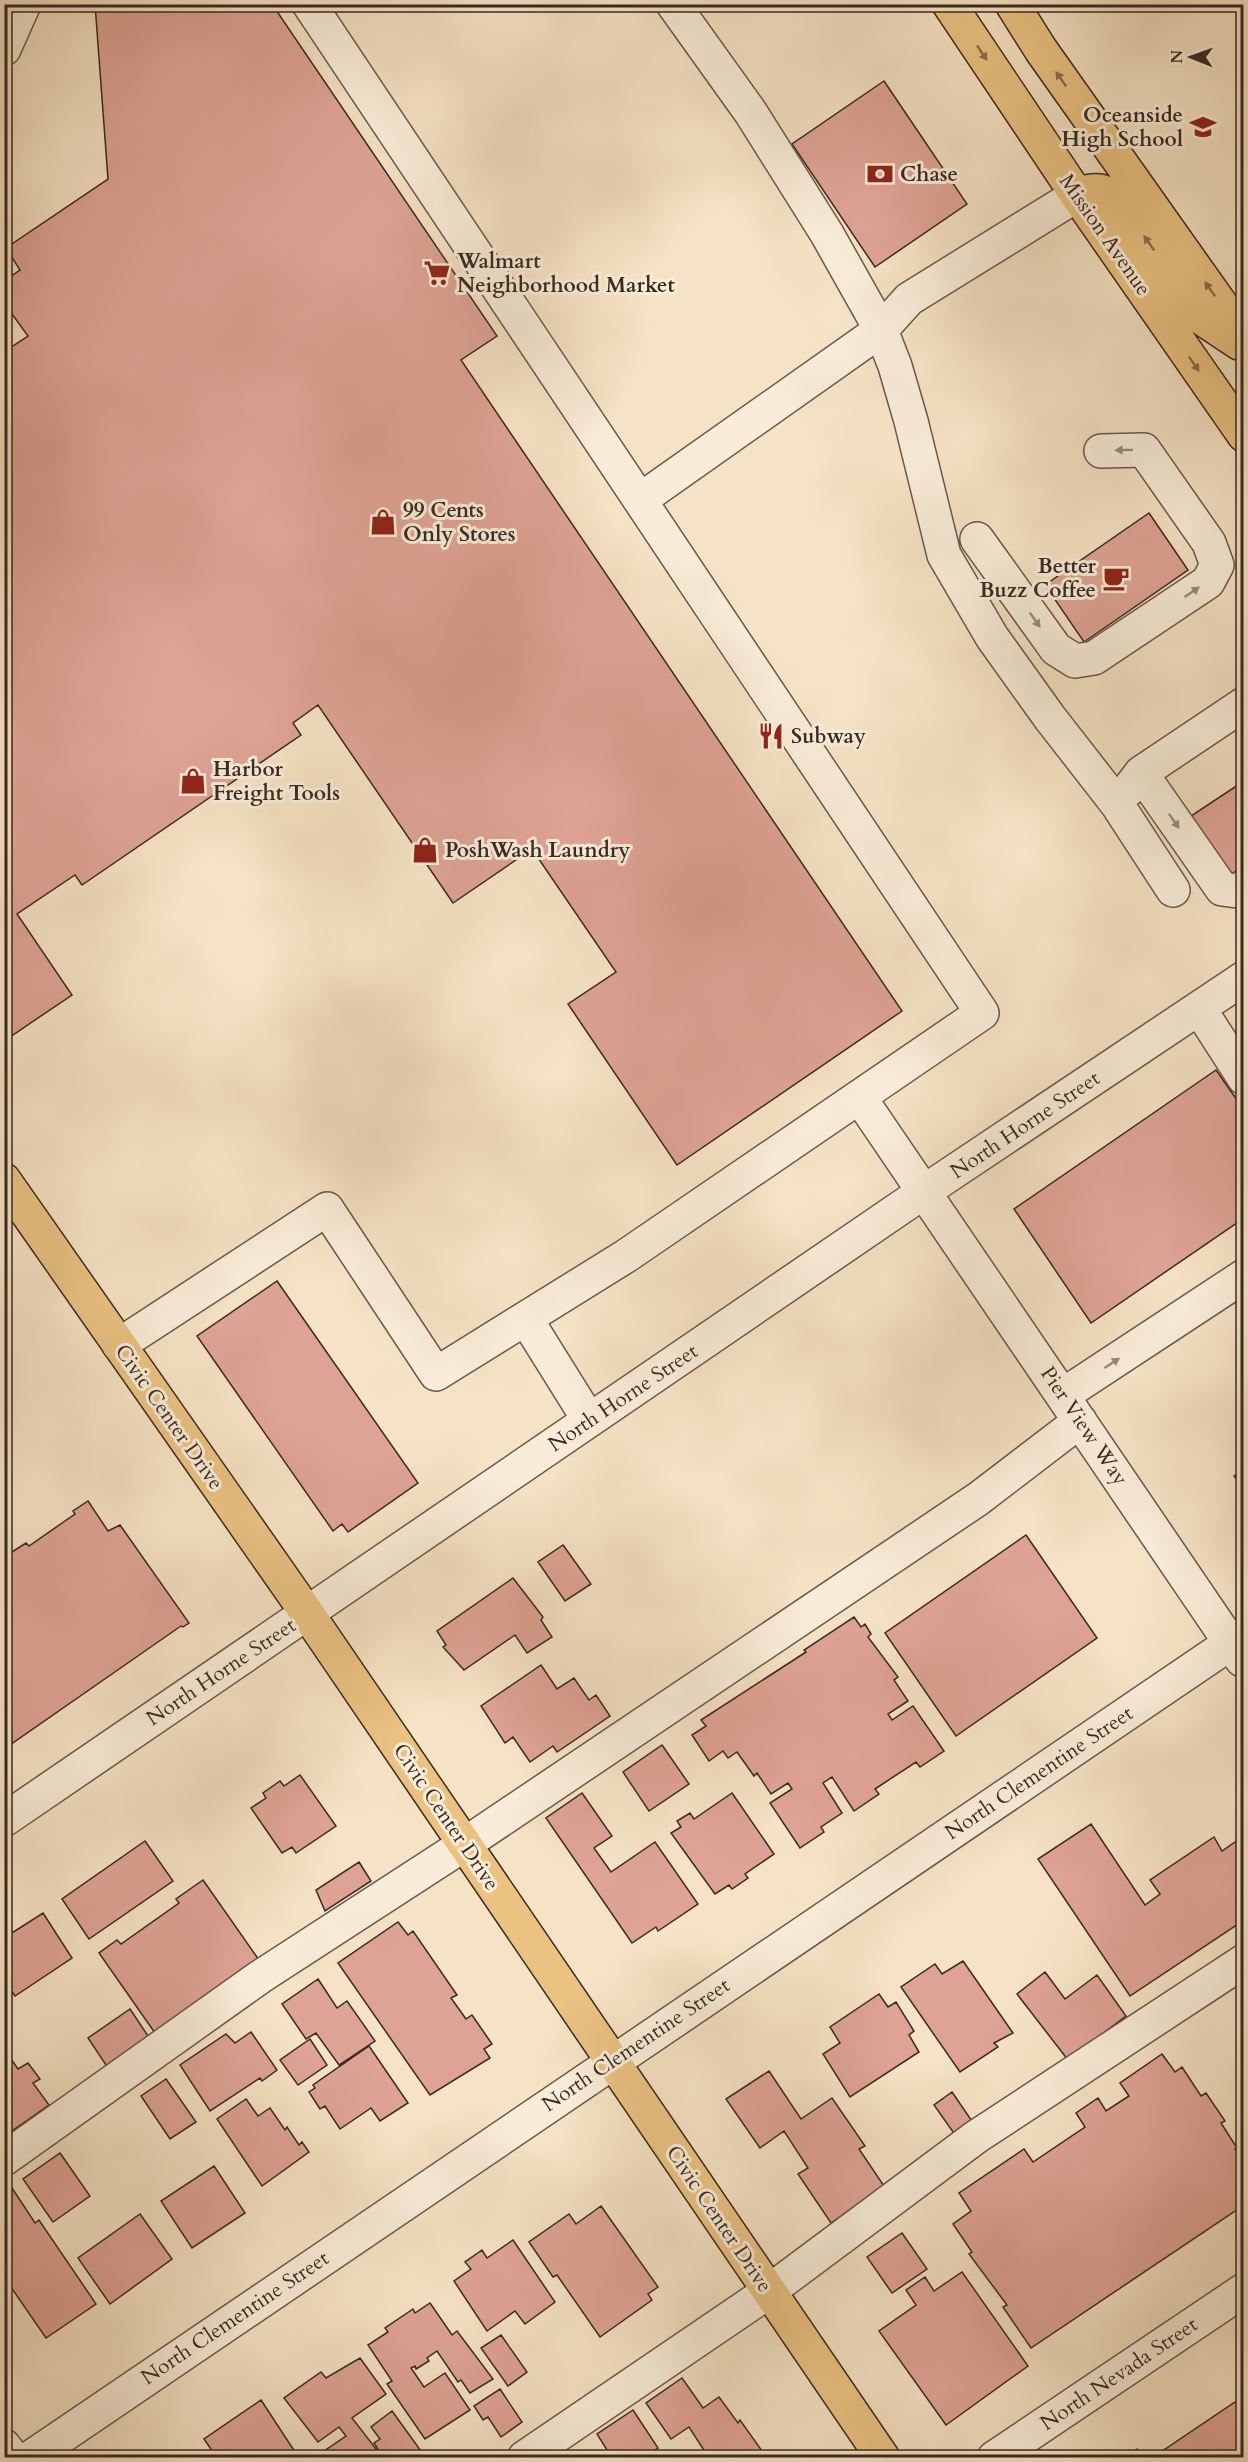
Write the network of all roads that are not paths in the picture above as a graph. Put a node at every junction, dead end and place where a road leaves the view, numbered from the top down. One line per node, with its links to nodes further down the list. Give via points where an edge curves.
1 (24, 4): 6 (street)
2 (309, 4): 13 (street)
3 (673, 4): 8 (street, via 751,113 827,234)
4 (949, 4): 7 (main road, Mission Avenue, one-way to 7)
5 (1012, 4): 9 (main road, one-way to 5)
6 (4, 50)
7 (1077, 195): 8 (street, via 909,299); 10 (main road, one-way to 7, via 1200,317 1110,193 1093,189); 11 (main road, Mission Avenue, one-way to 11)
8 (881, 330): 13 (street); 17 (street, via 911,422 944,555 992,637)
9 (1244, 337)
10 (1244, 346)
11 (1244, 435)
12 (1101, 451): 14 (street, one-way to 12, via 1056,649 1075,661 1094,658 1208,582 1217,565 1209,543 1144,450)
13 (640, 500): 23 (street, via 982,1013)
14 (977, 538)
15 (1244, 704): 16 (street)
16 (1141, 773): 17 (street); 18 (street, one-way to 18, via 1222,889 1237,891)
17 (1117, 804): 19 (street)
18 (1244, 887)
19 (1173, 890)
20 (1244, 978): 21 (street, North Horne Street)
21 (1199, 1008): 22 (street); 25 (street, North Horne Street)
22 (1244, 1078)
23 (860, 1098): 25 (street, Pier View Way); 27 (street, via 626,1256)
24 (4, 1180): 28 (main road, Civic Center Drive)
25 (926, 1191): 29 (street, Pier View Way); 30 (street, North Horne Street)
26 (1244, 1276): 29 (street, one-way to 26)
27 (526, 1318): 28 (street, via 436,1374 327,1209); 30 (street)
28 (119, 1345): 31 (main road, Civic Center Drive)
29 (1072, 1408): 32 (street, Pier View Way); 34 (street, via 978,1499)
30 (589, 1420): 31 (street, North Horne Street)
31 (307, 1613): 33 (street, North Horne Street); 34 (main road, Civic Center Drive)
32 (1239, 1646): 36 (street, North Clementine Street)
33 (4, 1820)
34 (465, 1844): 36 (main road, Civic Center Drive); 37 (street, via 260,1977)
35 (1244, 1961): 39 (street, via 976,2137)
36 (612, 2061): 39 (main road, Civic Center Drive); 42 (street, North Clementine Street)
37 (4, 2159)
38 (1244, 2290): 45 (street, North Nevada Street)
39 (768, 2292): 43 (street); 44 (main road, Civic Center Drive)
40 (4, 2446): 41 (street)
41 (12, 2457)
42 (30, 2457)
43 (524, 2457)
44 (883, 2457)
45 (994, 2457)

